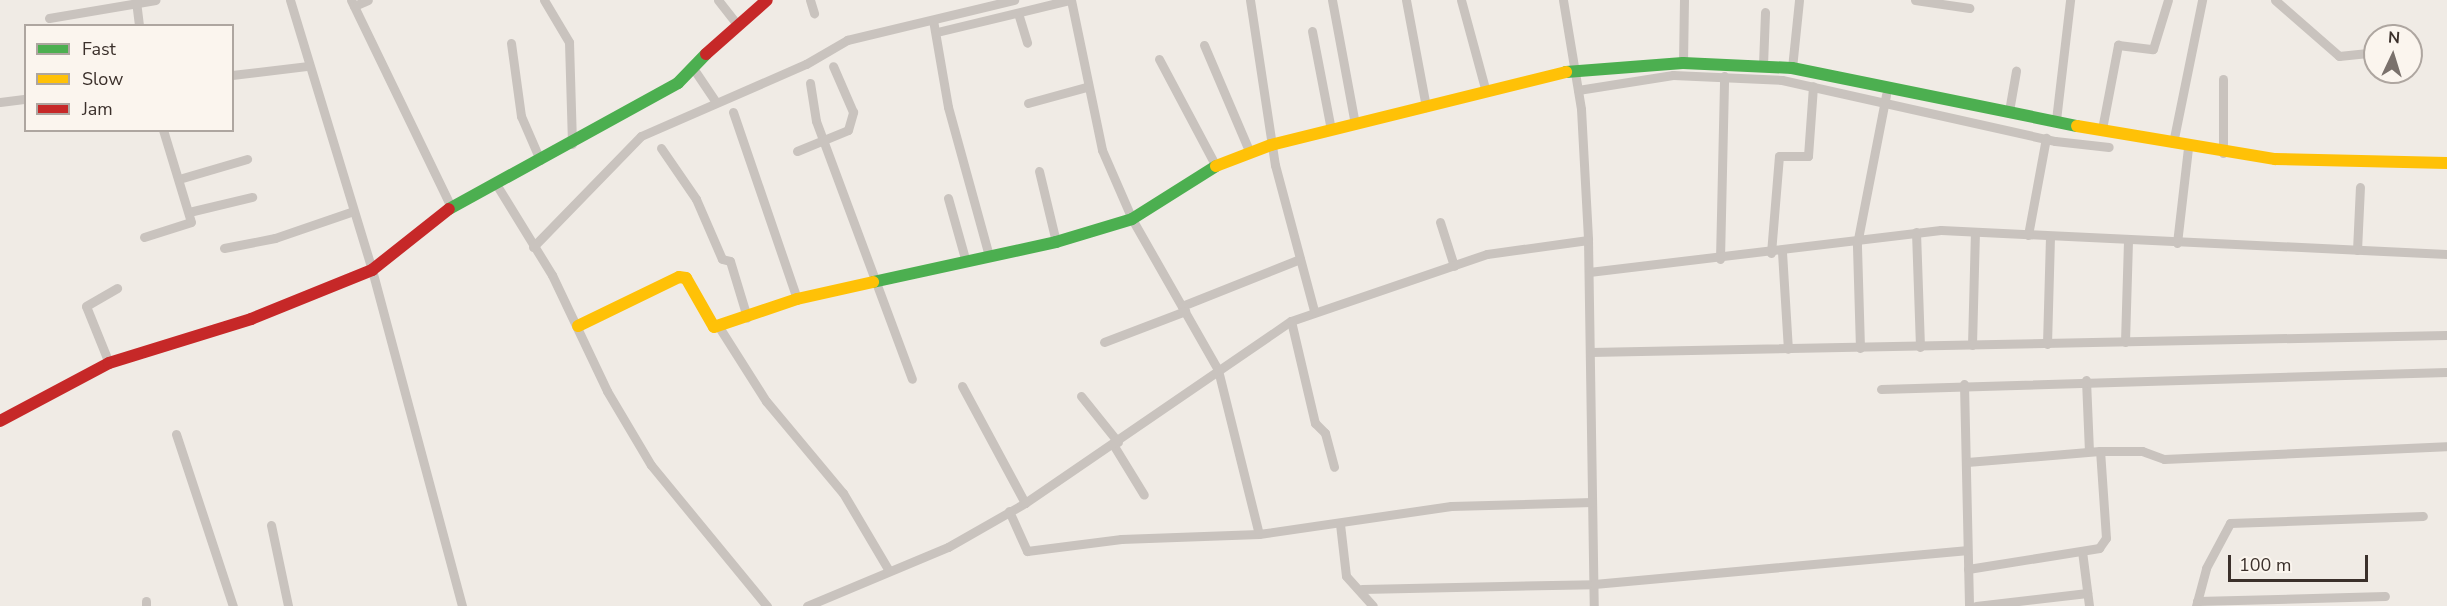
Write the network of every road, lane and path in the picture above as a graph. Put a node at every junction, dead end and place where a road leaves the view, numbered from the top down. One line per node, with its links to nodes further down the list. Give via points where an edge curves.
1 (155, 0): 22 (street)
2 (290, 0): 40 (street)
3 (368, 0): 23 (street)
4 (544, 0): 72 (street, via 569,42)
5 (718, 0): 30 (street)
6 (810, 0): 26 (street)
7 (1014, 0): 29 (street)
8 (1070, 0): 27 (street); 53 (street)
9 (1250, 0): 74 (street)
10 (1332, 0): 66 (street)
11 (1406, 0): 62 (street)
12 (1461, 0): 56 (street)
13 (1563, 0): 45 (street)
14 (1684, 0): 39 (street)
15 (1799, 0): 44 (street)
16 (1916, 0): 24 (street)
17 (2070, 0): 65 (street)
18 (2168, 0): 67 (street, via 2152,49 2118,45)
19 (2202, 0): 73 (street)
20 (2275, 0): 37 (street, via 2339,56)
21 (764, 1): 30 (street)
22 (136, 3): 28 (street); 31 (street)
23 (352, 3): 91 (street)
24 (1969, 8)
25 (1765, 12): 42 (street)
26 (814, 13)
27 (1018, 13): 33 (street); 35 (street)
28 (49, 18)
29 (933, 20): 33 (street); 59 (street, via 847,40 806,64)
30 (736, 23): 43 (street)
31 (140, 24)
32 (1312, 32): 68 (street)
33 (937, 33): 112 (street, via 948,107)
34 (511, 43): 82 (street, via 521,116)
35 (1028, 44)
36 (1204, 45): 79 (street)
37 (2363, 53)
38 (1159, 59): 84 (street)
39 (1683, 63): 42 (street); 45 (street)
40 (308, 66): 47 (street); 93 (street)
41 (833, 66): 71 (street, via 853,112 848,130)
42 (1763, 66): 44 (street)
43 (693, 68): 59 (street); 72 (street, via 678,83)
44 (1788, 68): 50 (street); 54 (street)
45 (1574, 70): 55 (street); 56 (street)
46 (2016, 71): 63 (street)
47 (234, 75)
48 (1724, 76): 50 (street); 55 (street, via 1673,75); 114 (street)
49 (2223, 79): 80 (street)
50 (1782, 81): 52 (street)
51 (810, 83): 71 (street, via 816,121)
52 (1813, 86): 58 (street); 110 (street, via 1808,156 1779,156)
53 (1086, 87): 61 (street); 94 (street, via 1102,150)
54 (1888, 87): 58 (street); 63 (street)
55 (1578, 90): 101 (street)
56 (1486, 92): 62 (street)
57 (24, 99): 60 (street)
58 (1885, 100): 70 (street); 105 (street)
59 (715, 101): 106 (street, via 627,147)
60 (0, 102)
61 (1028, 103)
62 (1426, 107): 66 (street)
63 (2009, 111): 65 (street)
64 (733, 112): 121 (street)
65 (2056, 120): 67 (street)
66 (1355, 124): 68 (street)
67 (2102, 129): 73 (street)
68 (1331, 130): 74 (street)
69 (164, 132): 86 (street)
70 (2046, 138): 75 (street); 98 (street)
71 (826, 140): 78 (street); 119 (street)
72 (572, 144): 82 (street)
73 (2173, 144): 77 (street)
74 (1271, 145): 79 (street); 113 (street)
75 (2109, 147)
76 (661, 148): 124 (street, via 696,200 722,259 730,261)
77 (2188, 148): 80 (street); 104 (street)
78 (797, 151)
79 (1250, 153): 84 (street)
80 (2223, 153): 83 (street)
81 (247, 159): 86 (street)
82 (540, 160): 87 (street)
83 (2447, 163)
84 (1216, 166): 94 (street)
85 (1039, 171): 103 (street)
86 (179, 179): 92 (street)
87 (496, 184): 91 (street); 106 (street)
88 (2361, 187): 108 (street)
89 (252, 197): 92 (street)
90 (948, 198): 115 (street)
91 (451, 207): 117 (street)
92 (189, 212): 99 (street, via 189,224)
93 (351, 212): 107 (street, via 275,238); 117 (street)
94 (1132, 219): 103 (street); 122 (street)
95 (1440, 222): 116 (street)
96 (1916, 232): 97 (street); 105 (street); 133 (street)
97 (1975, 232): 98 (street); 132 (street)
98 (2028, 235): 100 (street)
99 (144, 237)
100 (2050, 237): 102 (street); 131 (street)
101 (1588, 240): 116 (street, via 1517,248); 118 (street)
102 (2128, 241): 104 (street); 130 (street)
103 (1056, 242): 112 (street)
104 (2177, 243): 108 (street)
105 (1857, 244): 109 (street); 134 (street)
106 (533, 247): 126 (street)
107 (224, 248)
108 (2357, 250): 111 (street)
109 (1782, 252): 110 (street); 135 (street)
110 (1772, 253): 114 (street)
111 (2447, 254)
112 (989, 256): 115 (street)
113 (1300, 259): 122 (street); 123 (street)
114 (1720, 259): 118 (street)
115 (966, 262): 119 (street)
116 (1454, 266): 123 (street)
117 (372, 270): 137 (street, via 251,319); 173 (street)
118 (1589, 272): 136 (street)
119 (874, 284): 121 (street); 140 (street)
120 (117, 288): 137 (street, via 86,306)
121 (797, 299): 124 (street)
122 (1183, 309): 129 (street); 138 (street)
123 (1314, 310): 125 (street)
124 (747, 317): 127 (street)
125 (1291, 321): 138 (street); 153 (street, via 1315,423 1325,433)
126 (578, 326): 127 (street, via 683,277 714,327); 174 (street, via 607,391 651,465)
127 (719, 327): 164 (street, via 765,401 843,494)
128 (2447, 335): 130 (street)
129 (1104, 342)
130 (2125, 342): 131 (street)
131 (2047, 344): 132 (street)
132 (1972, 345): 133 (street)
133 (1920, 346): 134 (street)
134 (1860, 348): 135 (street)
135 (1788, 349): 136 (street)
136 (1590, 352): 155 (street)
137 (110, 363): 146 (street)
138 (1218, 370): 148 (street); 161 (street)
139 (2447, 372): 141 (street)
140 (912, 379)
141 (2086, 380): 142 (street); 150 (street)
142 (1964, 384): 144 (street); 152 (street)
143 (962, 386): 156 (street)
144 (1881, 389)
145 (1082, 396): 148 (street)
146 (0, 421)
147 (176, 434): 171 (street)
148 (1116, 444): 154 (street); 156 (street)
149 (2446, 446): 151 (street, via 2164,459 2142,451)
150 (2089, 451): 151 (street); 152 (street)
151 (2100, 451): 163 (street, via 2106,538 2099,548)
152 (1967, 462): 162 (street)
153 (1334, 467)
154 (1144, 495)
155 (1592, 502): 159 (street, via 1451,506); 166 (street)
156 (1025, 504): 157 (street)
157 (1009, 511): 161 (street, via 1027,551 1121,538); 164 (street, via 948,547)
158 (2423, 516): 170 (street, via 2239,520 2221,533)
159 (1340, 524): 161 (street); 167 (street, via 1346,576)
160 (271, 525): 172 (street)
161 (1259, 534)
162 (1965, 550): 165 (street); 166 (street)
163 (2082, 551): 165 (street); 168 (street)
164 (888, 569): 175 (street)
165 (1968, 569): 178 (street)
166 (1594, 584): 167 (street); 177 (street)
167 (1362, 589): 176 (street)
168 (2087, 593): 179 (street); 180 (street)
169 (2385, 596): 170 (street)
170 (2197, 603)
171 (233, 606)
172 (288, 606)
173 (462, 606)
174 (767, 606)
175 (807, 606)
176 (1373, 606)
177 (1594, 606)
178 (1969, 606)
179 (1976, 606)
180 (2089, 606)

